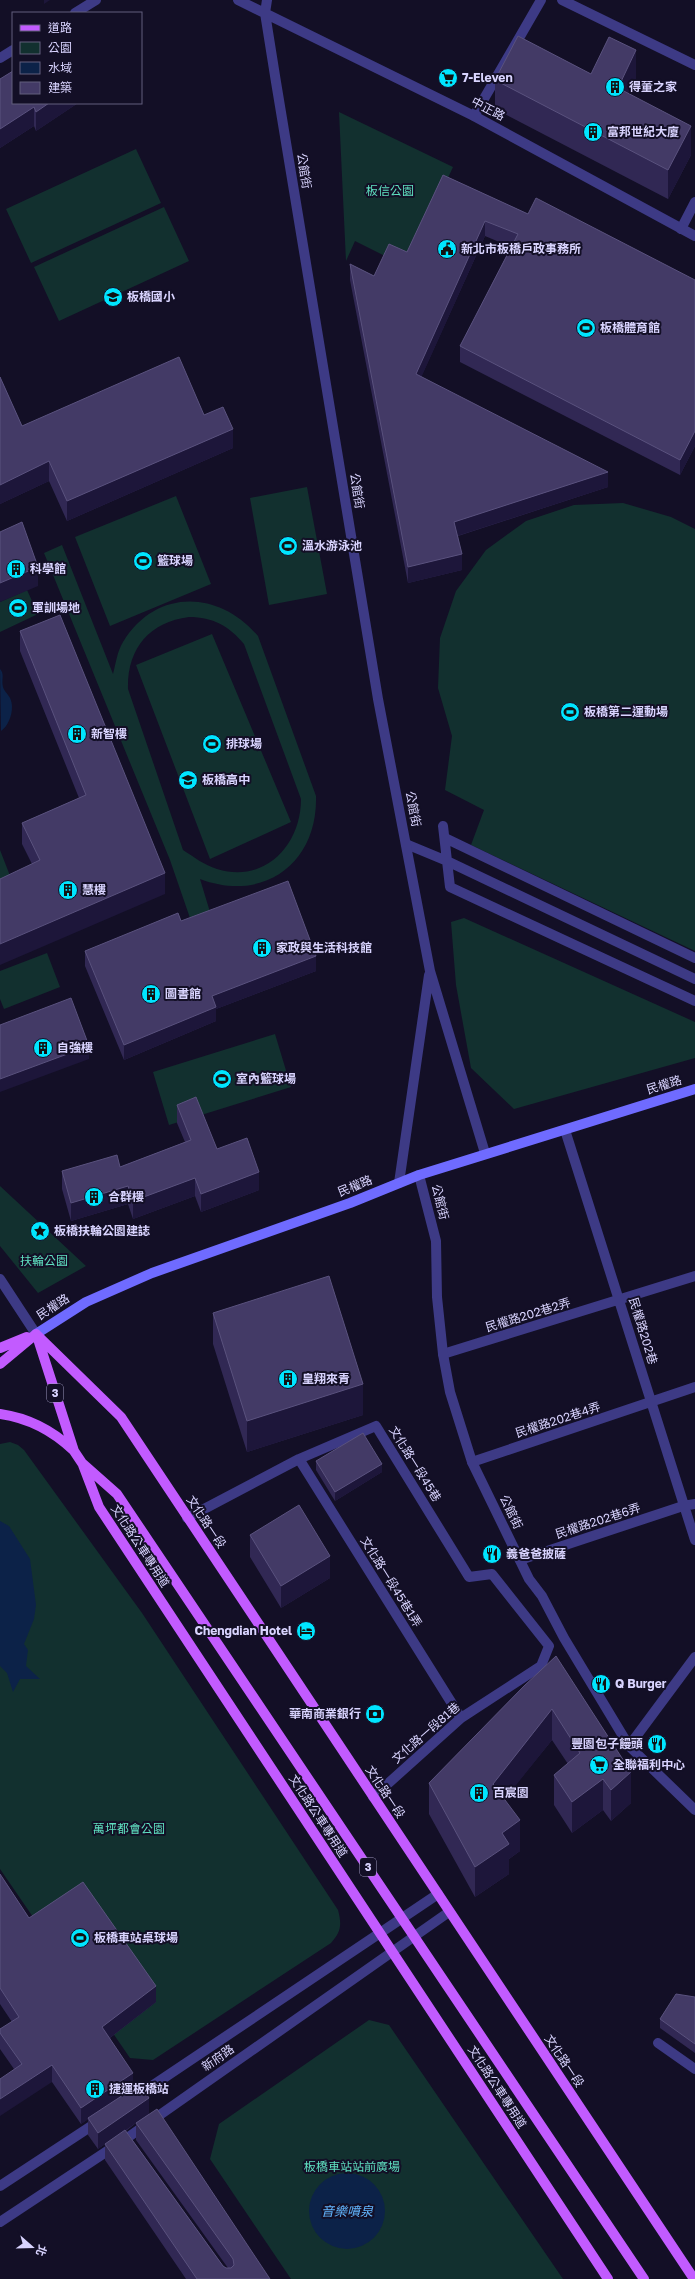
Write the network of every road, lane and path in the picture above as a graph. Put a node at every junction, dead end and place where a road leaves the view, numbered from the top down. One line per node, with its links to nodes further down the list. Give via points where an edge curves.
1 (96, 0): 6 (street)
2 (238, 0): 7 (street, 中正路)
3 (267, 0): 7 (street, 公館街)
4 (541, 0): 11 (street)
5 (562, 0): 10 (street)
6 (77, 12)
7 (265, 13): 11 (street, 中正路); 17 (street, 公館街, via 378,699)
8 (12, 51): 9 (street)
9 (0, 58)
10 (695, 65)
11 (474, 116): 13 (street, 中正路)
12 (695, 202): 13 (street)
13 (681, 229): 14 (street, 中正路)
14 (695, 236)
15 (443, 826): 16 (street)
16 (445, 838): 18 (street); 19 (street)
17 (406, 844): 18 (street); 20 (street, 公館街)
18 (447, 861): 21 (street); 22 (street, via 450,887)
19 (695, 958)
20 (430, 971): 25 (street); 27 (street)
21 (695, 979)
22 (695, 1001)
23 (695, 1089): 24 (main road, 民權路)
24 (565, 1130): 25 (main road, 民權路); 30 (street, 民權路202巷)
25 (485, 1154): 26 (main road, 民權路)
26 (419, 1175): 27 (main road, 民權路); 33 (street, 公館街, via 436,1241)
27 (398, 1183): 31 (main road, 民權路, via 350,1204 152,1273 86,1302)
28 (695, 1276): 30 (street, 民權路202巷2弄)
29 (0, 1279): 31 (street, 文化路一段)
30 (620, 1301): 33 (street, 民權路202巷2弄); 36 (street, 民權路202巷)
31 (36, 1334): 32 (main road, 民權路); 34 (main road, 民權路); 38 (main road, 文化路一段 / 3); 44 (main road, 文化路一段 / 3, via 121,1417)
32 (0, 1348)
33 (442, 1354): 40 (street, 公館街, via 450,1392)
34 (0, 1364)
35 (695, 1387): 36 (street, 民權路202巷4弄)
36 (652, 1402): 40 (street, 民權路202巷4弄); 43 (street, 民權路202巷)
37 (0, 1414): 38 (main road, via 36,1424 63,1440)
38 (74, 1451): 41 (main road, 文化路一段 / 3)
39 (299, 1459): 44 (street, 文化路一段45巷); 47 (street, 文化路一段45巷, via 376,1426 469,1578 492,1574); 49 (street, 文化路一段45巷1弄)
40 (472, 1462): 46 (street, 公館街)
41 (82, 1463): 55 (main road, 文化路一段 / 3, via 117,1494); 56 (main road, 文化路公車專用道 / 3, via 99,1507)
42 (695, 1504): 43 (street, 民權路202巷6弄)
43 (684, 1506): 45 (street, 民權路202巷); 46 (street, 民權路202巷6弄)
44 (187, 1518): 51 (main road, 文化路一段 / 3)
45 (695, 1540)
46 (520, 1560): 50 (street, 公館街)
47 (549, 1646): 49 (street, 文化路一段81巷, via 541,1666)
48 (695, 1657): 50 (street)
49 (461, 1718): 51 (street, 文化路一段81巷)
50 (629, 1746): 52 (street, 公館街)
51 (373, 1797): 53 (main road, 文化路一段 / 3)
52 (695, 1810)
53 (438, 1894): 54 (main road, 文化路一段 / 3); 55 (street, 新府路)
54 (449, 1912): 57 (street, 新府路); 69 (main road, 文化路一段 / 3)
55 (402, 1918): 56 (street, 新府路); 57 (main road, 文化路一段 / 3)
56 (380, 1934): 58 (main road, 文化路公車專用道 / 3); 61 (street, 新府路)
57 (414, 1936): 58 (street, 新府路); 68 (main road, 文化路一段 / 3)
58 (392, 1952): 63 (street, 新府路); 67 (main road, 文化路公車專用道 / 3)
59 (658, 2043): 60 (street)
60 (695, 2069)
61 (126, 2104)
62 (107, 2116): 65 (street)
63 (127, 2138): 64 (street); 66 (street, 新府路)
64 (135, 2149)
65 (0, 2186)
66 (0, 2222)
67 (608, 2279)
68 (644, 2279)
69 (694, 2279)

